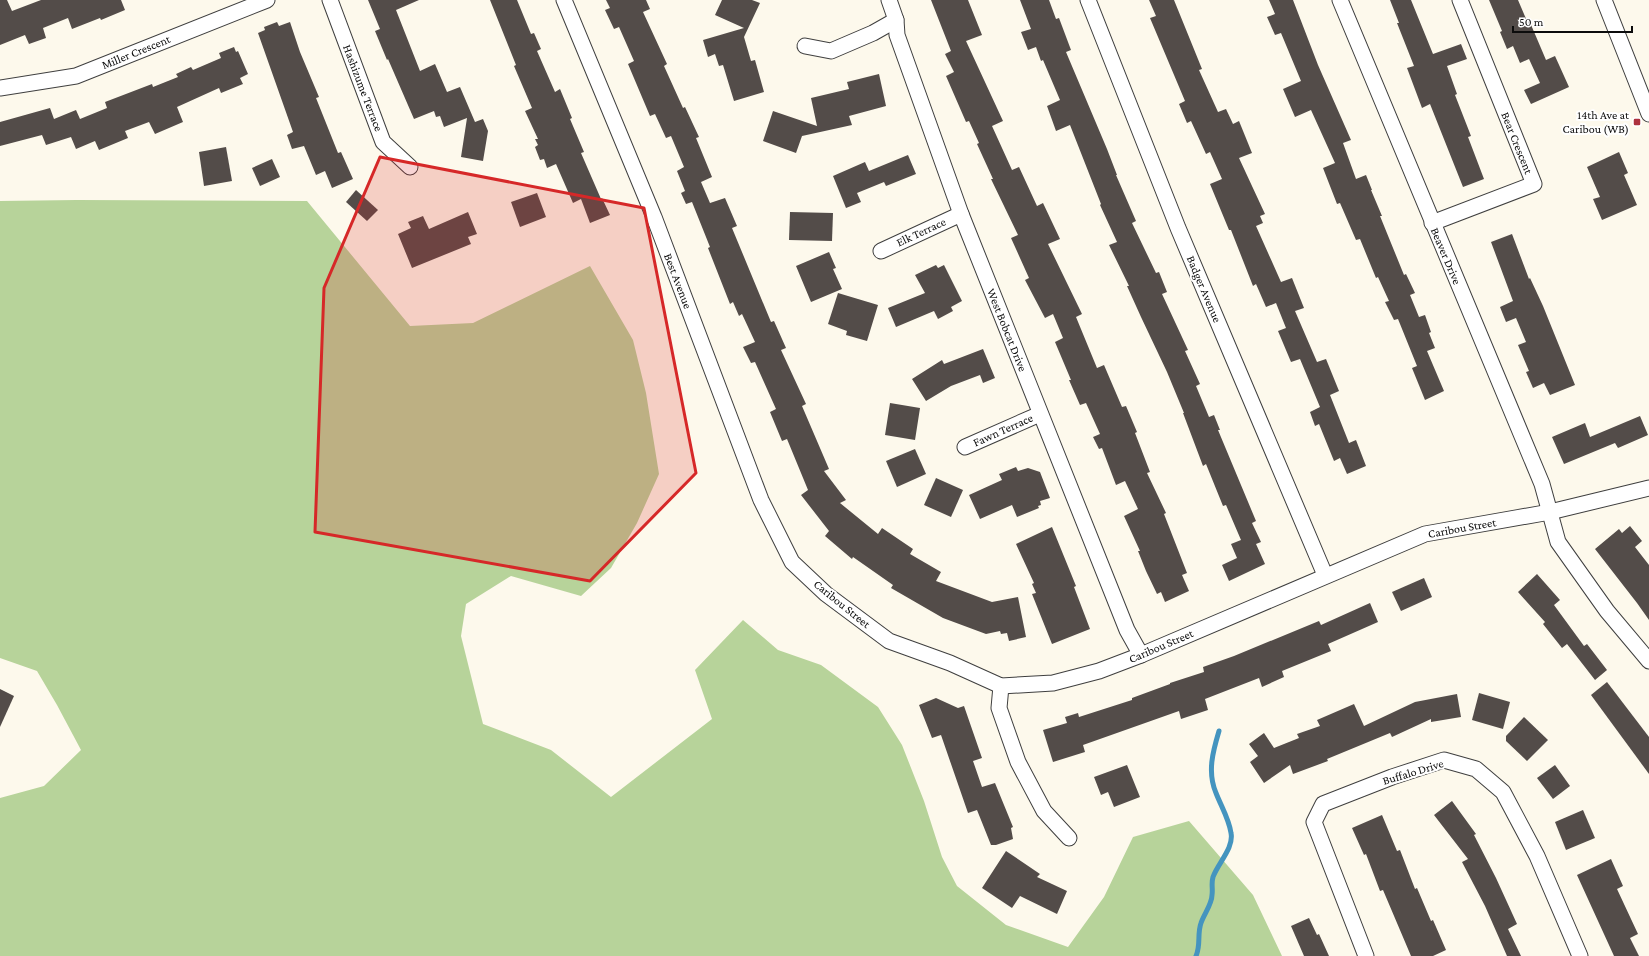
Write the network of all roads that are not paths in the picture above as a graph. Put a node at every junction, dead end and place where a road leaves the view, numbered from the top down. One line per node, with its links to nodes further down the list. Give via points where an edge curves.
1 (267, 0): 11 (street, Miller Crescent, via 76,76)
2 (330, 0): 13 (street, Hashizume Terrace, via 383,142)
3 (564, 0): 21 (street, Best Avenue, via 654,217 761,500)
4 (889, 0): 9 (street, West Bobcat Drive)
5 (1088, 0): 22 (street, Badger Avenue, via 1178,228)
6 (1340, 0): 15 (street, Beaver Drive)
7 (1460, 0): 15 (street, Bear Crescent, via 1534,184)
8 (1604, 0): 12 (street)
9 (896, 20): 10 (street, via 831,51); 14 (street, West Bobcat Drive, via 897,35)
10 (805, 46)
11 (0, 88)
12 (1649, 114)
13 (410, 167)
14 (961, 214): 16 (street, Elk Terrace); 17 (street, West Bobcat Drive)
15 (1432, 222): 20 (street, Beaver Drive, via 1542,484)
16 (881, 250)
17 (1040, 414): 18 (street, Fawn Terrace); 23 (street, West Bobcat Drive, via 1127,630)
18 (965, 447)
19 (1649, 488): 20 (street, Caribou Street)
20 (1550, 512): 22 (street, Caribou Street, via 1425,534); 24 (street, via 1558,542 1607,611)
21 (792, 562): 25 (street, Caribou Street, via 826,594 889,642 950,663)
22 (1325, 576): 23 (street, Caribou Street)
23 (1141, 655): 25 (street, Caribou Street, via 1099,671 1053,683)
24 (1649, 661)
25 (1001, 686): 26 (street, via 999,708 1018,762 1044,811)
26 (1069, 838)
27 (1366, 956): 28 (street, Buffalo Drive, via 1314,822 1323,804 1444,760 1476,769 1503,792 1537,856)
28 (1580, 956)

